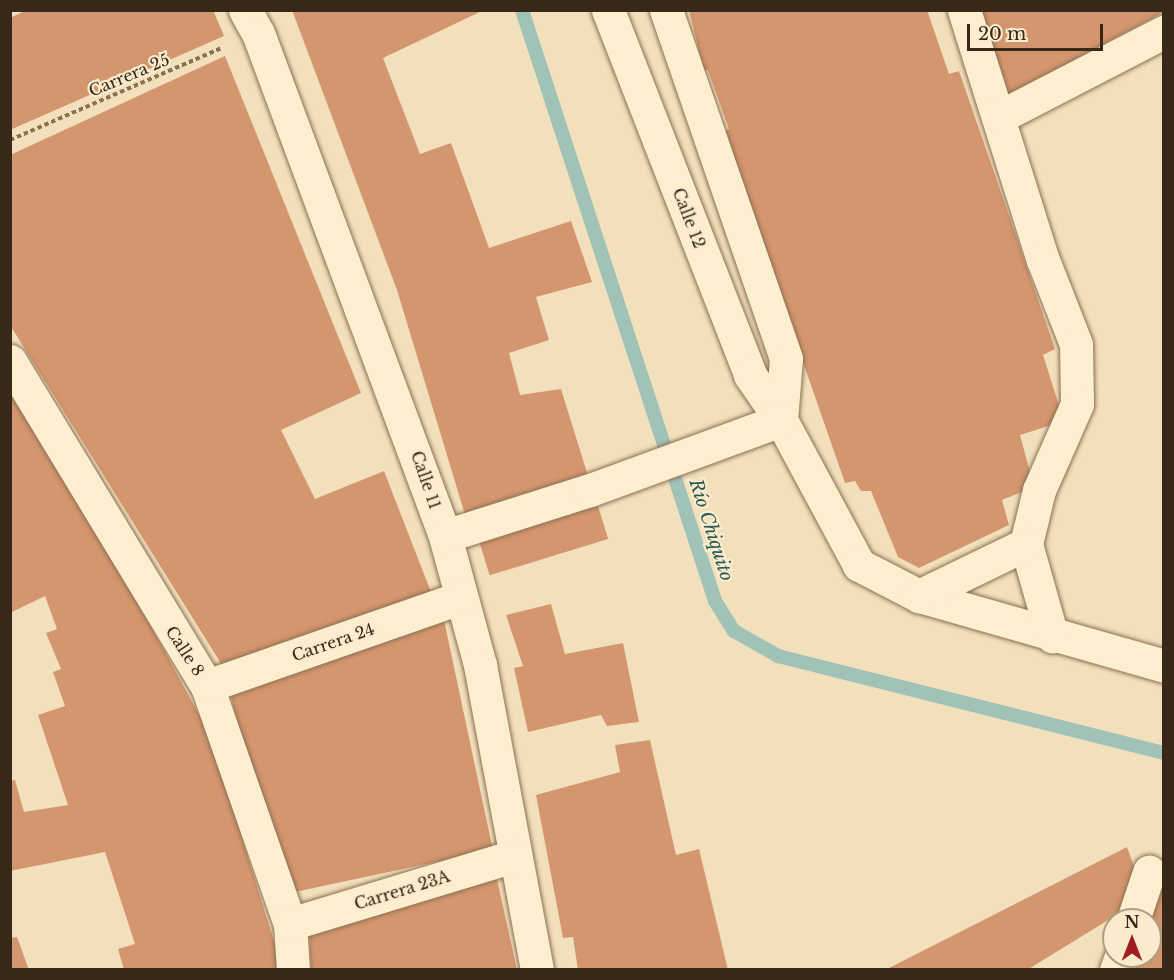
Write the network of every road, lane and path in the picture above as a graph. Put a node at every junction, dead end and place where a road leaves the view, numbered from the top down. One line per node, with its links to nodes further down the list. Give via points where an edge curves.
1 (608, 10): 9 (street, Calle 12, via 750,375)
2 (666, 10): 9 (street, via 786,359)
3 (964, 10): 6 (street)
4 (251, 22): 7 (path, Carrera 25); 10 (street, Calle 11)
5 (1164, 32): 6 (street)
6 (999, 117): 11 (street, via 1042,261 1076,344 1077,405 1039,490)
7 (10, 140)
8 (10, 361): 16 (street, Calle 8)
9 (781, 420): 10 (street, via 590,490); 12 (street, Calle 12, via 859,565)
10 (445, 536): 13 (street, Calle 11)
11 (1026, 544): 12 (street); 14 (street)
12 (919, 596): 14 (street, Calle 12)
13 (460, 598): 16 (street, Carrera 24); 17 (street, Calle 11, via 480,665)
14 (1052, 636): 15 (street, Calle 12)
15 (1164, 666)
16 (207, 686): 20 (street, Calle 8)
17 (514, 856): 20 (street, Carrera 23A); 22 (street, Calle 11)
18 (1149, 872): 19 (street)
19 (1137, 908)
20 (290, 924): 21 (street, Calle 8)
21 (292, 969)
22 (537, 969)

